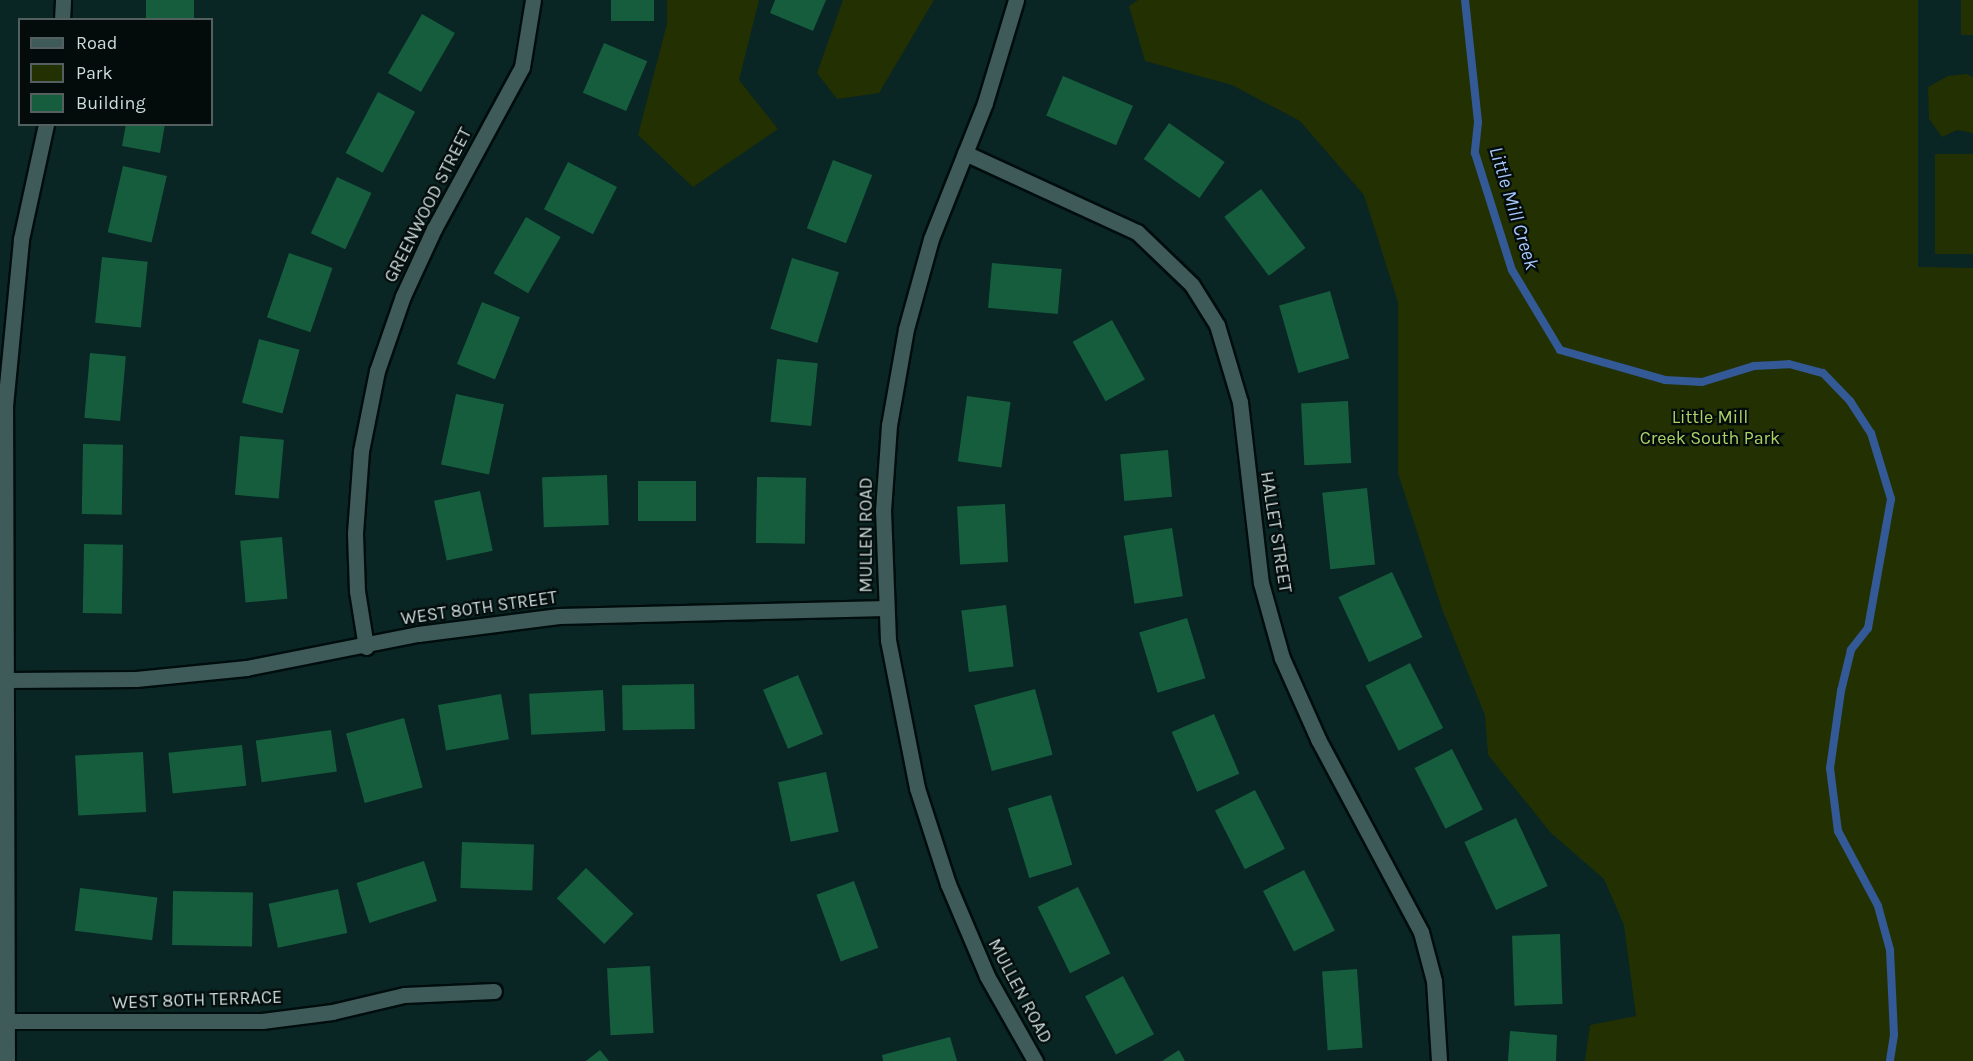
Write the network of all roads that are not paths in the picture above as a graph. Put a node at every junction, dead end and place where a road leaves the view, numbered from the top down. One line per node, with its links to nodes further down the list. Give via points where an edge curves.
1 (63, 0): 4 (street)
2 (533, 0): 9 (street, GREENWOOD STREET, via 522,67 434,229 403,296 377,371 361,451 355,533 357,591)
3 (1016, 0): 6 (street, MULLEN ROAD, via 1005,44)
4 (62, 18)
5 (46, 126): 7 (street)
6 (965, 153): 8 (street, MULLEN ROAD, via 931,239 906,329 889,425 883,510); 15 (street, HALLET STREET, via 1137,232 1187,278 1217,325 1240,402 1261,583 1282,658 1318,738 1421,932 1435,991)
7 (4, 341): 10 (street)
8 (886, 608): 9 (street, WEST 80TH STREET, via 559,616 417,634); 14 (street, MULLEN ROAD, via 895,688 917,789 948,884 987,975)
9 (366, 647): 10 (street, WEST 80TH STREET, via 246,668 136,679)
10 (8, 680): 12 (street)
11 (494, 991): 12 (street, WEST 80TH TERRACE, via 404,995 332,1012 262,1021)
12 (8, 1021): 13 (street)
13 (8, 1061)
14 (1035, 1061)
15 (1438, 1061)

